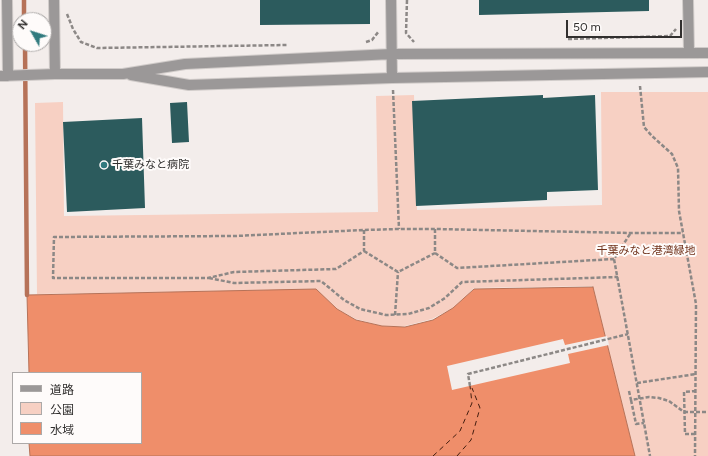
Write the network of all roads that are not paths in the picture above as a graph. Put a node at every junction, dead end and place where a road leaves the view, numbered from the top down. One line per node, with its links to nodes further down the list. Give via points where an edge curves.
1 (7, 0): 11 (street)
2 (54, 0): 9 (street)
3 (391, 0): 7 (street)
4 (688, 0): 5 (street)
5 (689, 53): 6 (street); 7 (street)
6 (708, 53)
7 (392, 54): 10 (street, via 185,64); 12 (street)
8 (708, 72): 12 (street)
9 (55, 74): 10 (street); 11 (street)
10 (123, 74): 12 (street, via 189,85)
11 (7, 76)
12 (392, 78)

